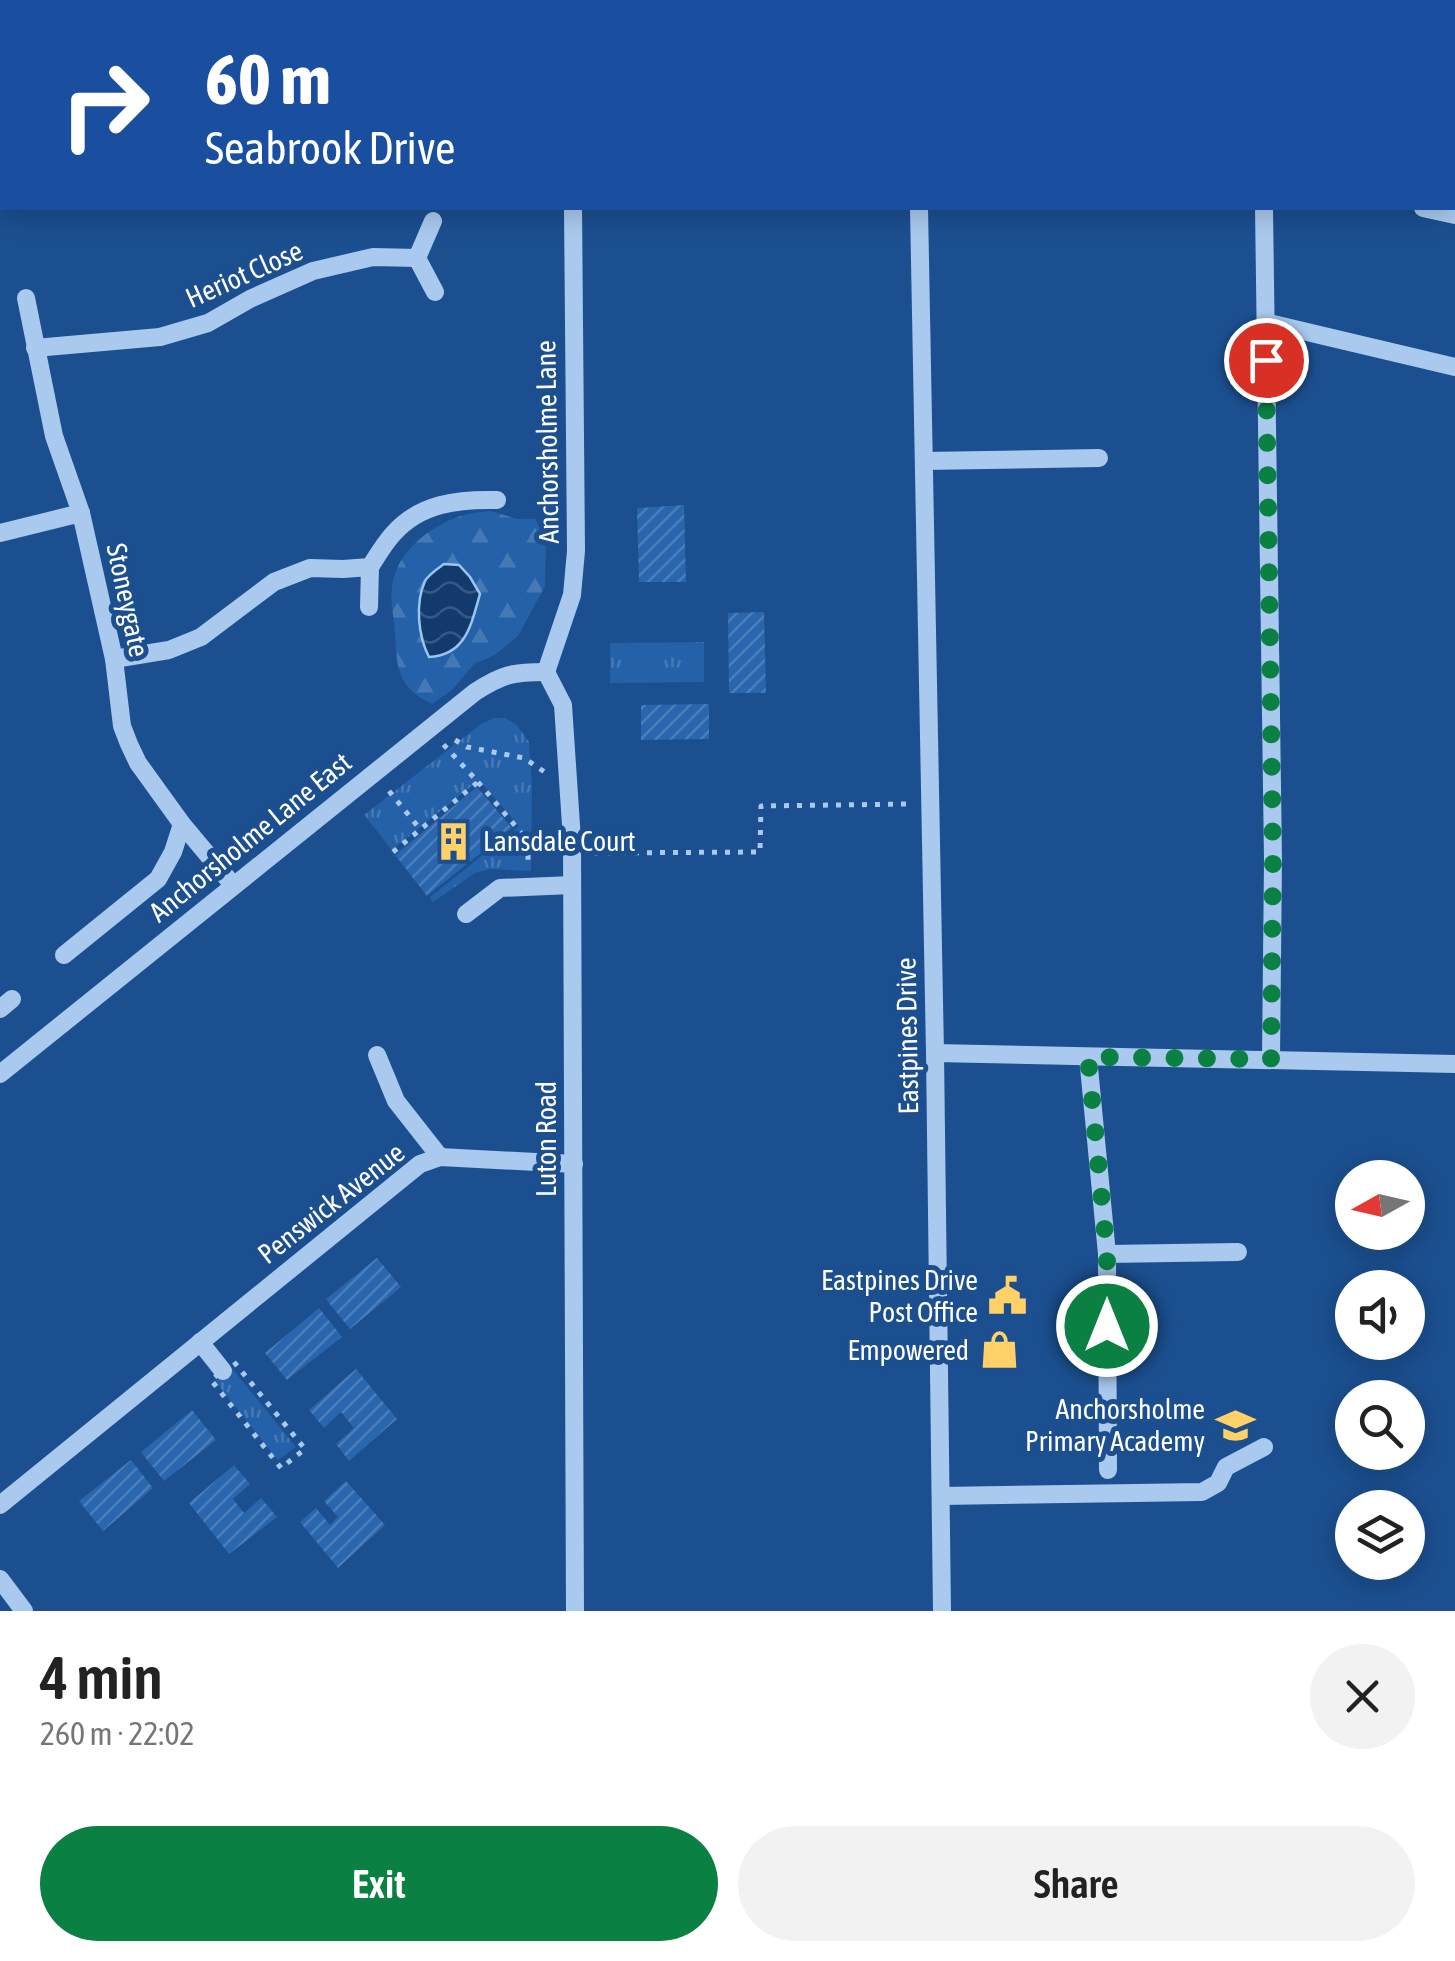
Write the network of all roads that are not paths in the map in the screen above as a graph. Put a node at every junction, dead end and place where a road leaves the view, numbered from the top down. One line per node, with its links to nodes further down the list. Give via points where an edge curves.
1 (573, 210): 19 (street, Anchorsholme Lane, via 576,551 572,595)
2 (919, 210): 12 (street, Eastpines Drive)
3 (1264, 210): 8 (street)
4 (433, 222): 5 (street)
5 (416, 258): 6 (street); 9 (street, Heriot Close, via 373,257 313,272 208,323 160,337)
6 (435, 292)
7 (26, 298): 9 (street, Stoneygate)
8 (1265, 322): 10 (street); 28 (street)
9 (34, 348): 14 (street, Stoneygate)
10 (1455, 367)
11 (1099, 458): 12 (street)
12 (924, 461): 25 (street, Eastpines Drive)
13 (497, 500): 16 (street, via 460,499 428,510 391,535)
14 (80, 513): 15 (street); 18 (street, Stoneygate)
15 (0, 534)
16 (370, 567): 17 (street); 18 (street, via 310,568 274,582 201,637 170,650)
17 (368, 607)
18 (114, 659): 20 (street, Stoneygate, via 128,744)
19 (546, 672): 21 (street, Anchorsholme Lane East, via 497,678); 22 (street, Luton Road, via 563,704)
20 (182, 824): 21 (street, Stoneygate); 24 (street, Anchorsholme Lane East, via 158,879)
21 (233, 885): 30 (street, Anchorsholme Lane East)
22 (572, 885): 23 (street, via 500,888); 32 (street, Luton Road)
23 (466, 914)
24 (64, 955)
25 (935, 1054): 27 (street); 39 (street, Eastpines Drive)
26 (378, 1055): 31 (street, via 396,1102)
27 (1088, 1057): 28 (street); 34 (street)
28 (1271, 1059): 29 (street)
29 (1455, 1064)
30 (0, 1074)
31 (440, 1157): 32 (street, Penswick Avenue); 35 (street, Penswick Avenue, via 420,1164)
32 (574, 1164): 43 (street, Luton Road)
33 (1238, 1252): 34 (street)
34 (1107, 1254): 38 (street)
35 (200, 1342): 36 (street); 40 (street, Penswick Avenue)
36 (223, 1370)
37 (1264, 1447): 39 (street, via 1226,1467 1202,1492)
38 (1108, 1470)
39 (941, 1496): 44 (street, Eastpines Drive)
40 (0, 1505)
41 (0, 1578): 42 (street)
42 (24, 1611)
43 (575, 1611)
44 (942, 1611)

